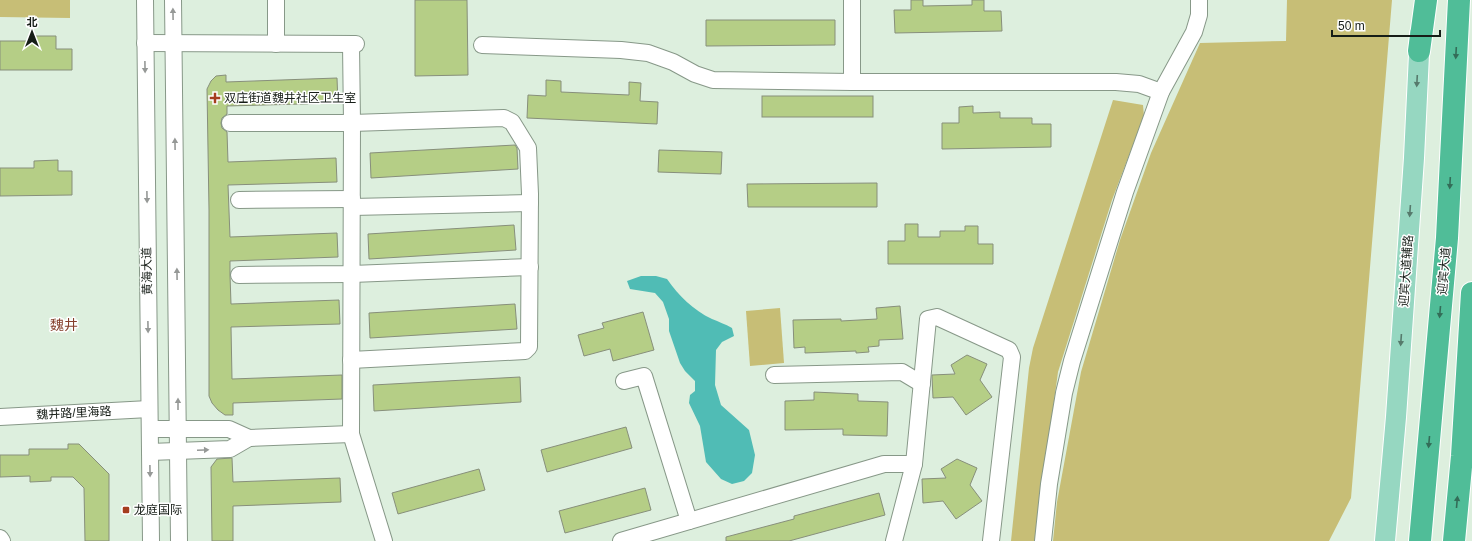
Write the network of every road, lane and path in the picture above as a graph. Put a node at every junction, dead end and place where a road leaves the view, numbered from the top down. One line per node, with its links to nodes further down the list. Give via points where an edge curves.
1 (145, 0): 9 (street, 黄海大道)
2 (173, 0): 10 (street, one-way to 2)
3 (276, 0): 11 (street)
4 (852, 0): 14 (street)
5 (1199, 0): 15 (street, via 1199,16 1194,32)
6 (1421, 0): 13 (main road, 迎宾大道辅路)
7 (1426, 0): 13 (highway)
8 (1459, 0): 51 (highway, 迎宾大道, one-way to 51, via 1447,238)
9 (145, 43): 10 (street); 29 (street, 黄海大道, one-way to 29)
10 (174, 43): 11 (street); 32 (street, one-way to 10)
11 (276, 44): 17 (street, via 353,44)
12 (482, 45): 14 (street, via 648,53 713,80)
13 (1419, 51): 35 (main road, 迎宾大道辅路, one-way to 35)
14 (852, 82): 15 (street, via 1116,82 1139,84)
15 (1162, 92): 48 (street, via 1125,192 1072,361 1049,484)
16 (230, 123): 17 (street)
17 (352, 124): 19 (street); 20 (street, via 504,118 512,122 528,148)
18 (239, 200): 19 (street)
19 (352, 203): 20 (street); 22 (street)
20 (530, 203): 21 (street)
21 (530, 267): 22 (street); 25 (street, via 529,347 525,351)
22 (352, 274): 23 (street); 25 (street)
23 (239, 275)
24 (1472, 293): 52 (highway, one-way to 24)
25 (351, 360): 33 (street)
26 (774, 375): 28 (street, via 902,372)
27 (624, 381): 39 (street, via 644,376)
28 (922, 384): 38 (street); 47 (street, via 928,319 937,317 1009,350 1012,357)
29 (149, 409): 30 (street, 魏井路/里海路); 31 (street, 黄海大道)
30 (0, 417)
31 (150, 429): 32 (street); 37 (street, 黄海大道)
32 (178, 429): 34 (street, via 229,429); 36 (street)
33 (351, 434): 34 (street); 44 (street)
34 (249, 438): 36 (street, one-way to 34, via 230,449)
35 (1394, 443): 49 (main road); 50 (main road, 迎宾大道辅路)
36 (178, 451): 37 (street); 43 (street)
37 (150, 452): 42 (street, 黄海大道, one-way to 42)
38 (914, 464): 39 (street, via 884,464); 46 (street)
39 (689, 521): 45 (street)
40 (0, 538): 41 (street)
41 (2, 541)
42 (150, 541)
43 (179, 541)
44 (384, 541)
45 (621, 541)
46 (894, 541)
47 (991, 541)
48 (1043, 541)
49 (1378, 541)
50 (1385, 541)
51 (1420, 541)
52 (1454, 541)

